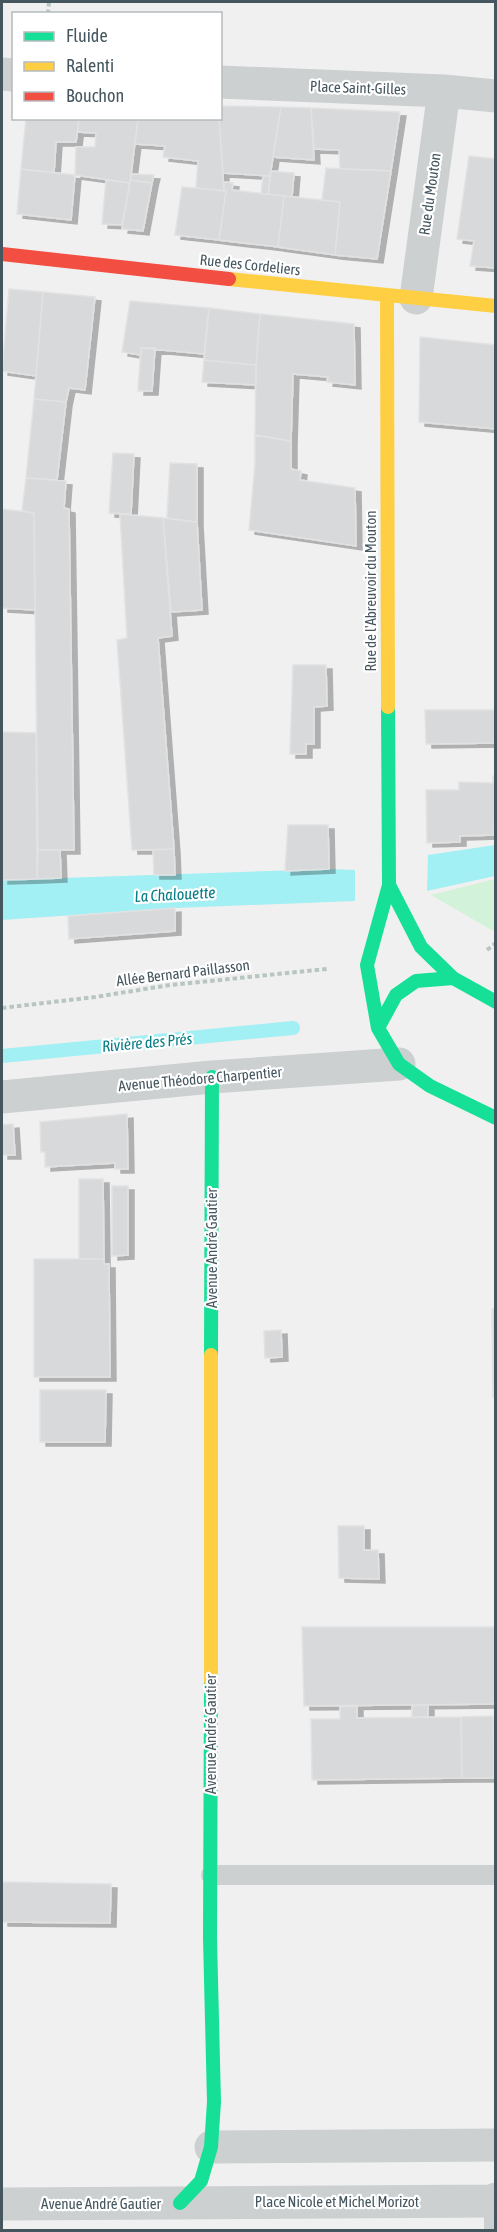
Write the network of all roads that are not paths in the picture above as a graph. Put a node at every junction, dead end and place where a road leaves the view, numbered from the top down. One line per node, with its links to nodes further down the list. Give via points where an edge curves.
1 (222, 82): 2 (street, Place Saint-Gilles)
2 (444, 91): 3 (street, Place Saint-Gilles); 5 (street, Rue du Mouton)
3 (495, 96)
4 (2, 254): 5 (street, Rue des Cordeliers)
5 (401, 297): 6 (street, Rue des Cordeliers); 7 (street, Rue de l'Abreuvoir du Mouton)
6 (495, 306)
7 (389, 885): 8 (street, Rue de l'Abreuvoir du Mouton, via 421,947); 10 (street, Rue de l'Abreuvoir du Mouton, via 367,965)
8 (453, 978): 9 (street, Rue de l'Abreuvoir du Mouton); 10 (street, via 416,981 396,995)
9 (495, 1002)
10 (378, 1028): 11 (street, Rue de l'Abreuvoir du Mouton)
11 (399, 1064): 12 (street, Avenue Théodore Charpentier); 14 (street, via 430,1086)
12 (212, 1077): 13 (street, Avenue Théodore Charpentier); 15 (street, Avenue André Gautier)
13 (2, 1097)
14 (495, 1118)
15 (211, 1875): 16 (lane); 18 (street, Avenue André Gautier)
16 (495, 1875)
17 (495, 2145): 18 (street)
18 (211, 2147): 19 (street, Avenue André Gautier, via 201,2181)
19 (180, 2203): 20 (street, Avenue André Gautier); 21 (street, Place Nicole et Michel Morizot)
20 (2, 2204)
21 (494, 2210)

